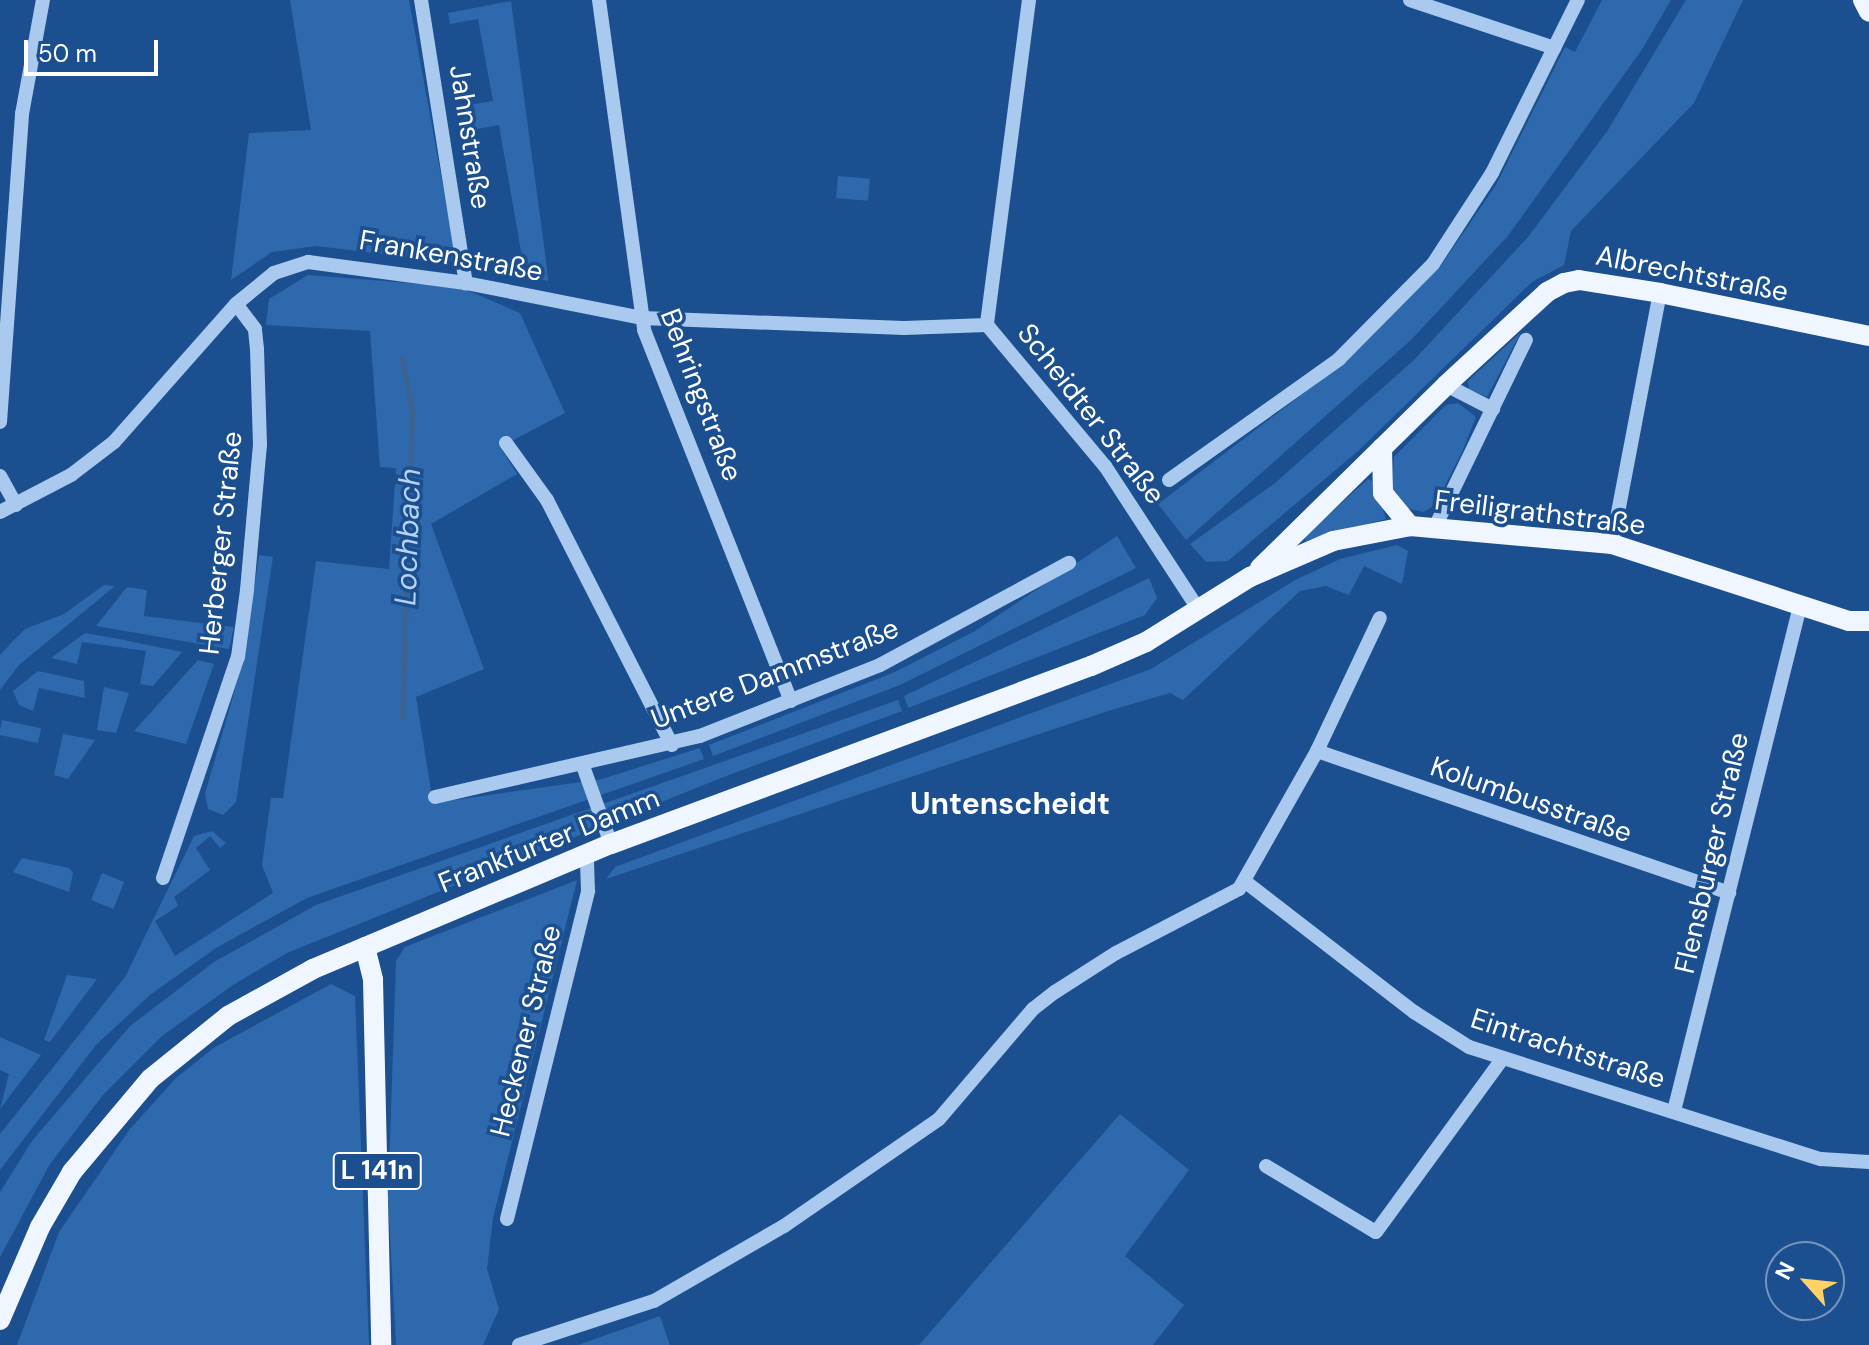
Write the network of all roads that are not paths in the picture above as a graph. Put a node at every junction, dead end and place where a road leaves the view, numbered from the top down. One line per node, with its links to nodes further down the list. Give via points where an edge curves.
1 (43, 0): 10 (street, via 26,78)
2 (421, 0): 11 (street, Jahnstraße)
3 (599, 0): 14 (street, Behringstraße)
4 (1029, 0): 15 (street, Scheidter Straße)
5 (1410, 0): 9 (street)
6 (1578, 0): 9 (street)
7 (1863, 0): 8 (main road)
8 (1869, 12)
9 (1554, 48): 24 (street, via 1465,220 1399,302 1286,401)
10 (6, 248): 20 (street)
11 (466, 283): 13 (street, Frankenstraße, via 308,262 274,273); 14 (street, Frankenstraße)
12 (1660, 293): 16 (main road, Albrechtstraße); 18 (main road, Albrechtstraße, via 1579,280 1564,283 1547,292); 29 (street)
13 (236, 304): 25 (street, Frankenstraße, via 114,442 71,475); 43 (street, Herberger Straße, via 255,329 257,362 260,445 247,590 238,657)
14 (642, 318): 15 (street, Frankenstraße, via 904,328); 36 (street, Behringstraße)
15 (987, 325): 33 (street, Scheidter Straße, via 1141,517)
16 (1869, 336)
17 (1526, 340): 19 (street)
18 (1446, 385): 19 (street); 22 (main road, Albrechtstraße)
19 (1493, 409): 28 (street)
20 (0, 422)
21 (506, 443): 37 (street, via 547,500)
22 (1382, 448): 27 (main road, via 1383,493); 31 (main road, Albrechtstraße)
23 (0, 476): 25 (street)
24 (1169, 480)
25 (16, 505): 26 (street, Frankenstraße)
26 (0, 512)
27 (1410, 526): 28 (main road, Freiligrathstraße); 31 (main road, Freiligrathstraße, via 1333,541)
28 (1435, 527): 29 (main road, Freiligrathstraße)
29 (1612, 544): 32 (main road, Freiligrathstraße)
30 (1069, 563): 36 (street, Untere Dammstraße, via 927,642)
31 (1250, 577): 33 (main road, Frankfurter Damm)
32 (1800, 606): 35 (main road, Freiligrathstraße, via 1849,621); 45 (street, Flensburger Straße)
33 (1199, 610): 41 (main road, Frankfurter Damm, via 1146,642 1091,666)
34 (1380, 618): 38 (street)
35 (1869, 621)
36 (791, 701): 37 (street, Untere Dammstraße)
37 (672, 745): 39 (street, Untere Dammstraße)
38 (1317, 751): 44 (street); 45 (street, Kolumbusstraße)
39 (583, 766): 40 (street, Untere Dammstraße); 41 (street)
40 (435, 797)
41 (611, 844): 42 (main road, Frankfurter Damm)
42 (587, 856): 46 (main road, Frankfurter Damm); 51 (street, Heckener Straße, via 588,891)
43 (163, 878)
44 (1247, 883): 47 (street, Eintrachtstraße, via 1426,1021 1460,1042); 54 (street, via 1055,992 1033,1009 939,1119 760,1242 654,1301)
45 (1729, 893): 48 (street, Flensburger Straße)
46 (365, 947): 52 (main road, Frankfurter Damm, via 228,1016 150,1079 117,1113 58,1194); 53 (main road, L 141n, via 373,980)
47 (1503, 1058): 48 (street, Eintrachtstraße); 50 (street, via 1376,1232)
48 (1674, 1111): 49 (street, Eintrachtstraße, via 1821,1159)
49 (1869, 1162)
50 (1266, 1166)
51 (507, 1219)
52 (0, 1320)
53 (381, 1345)
54 (519, 1345)

